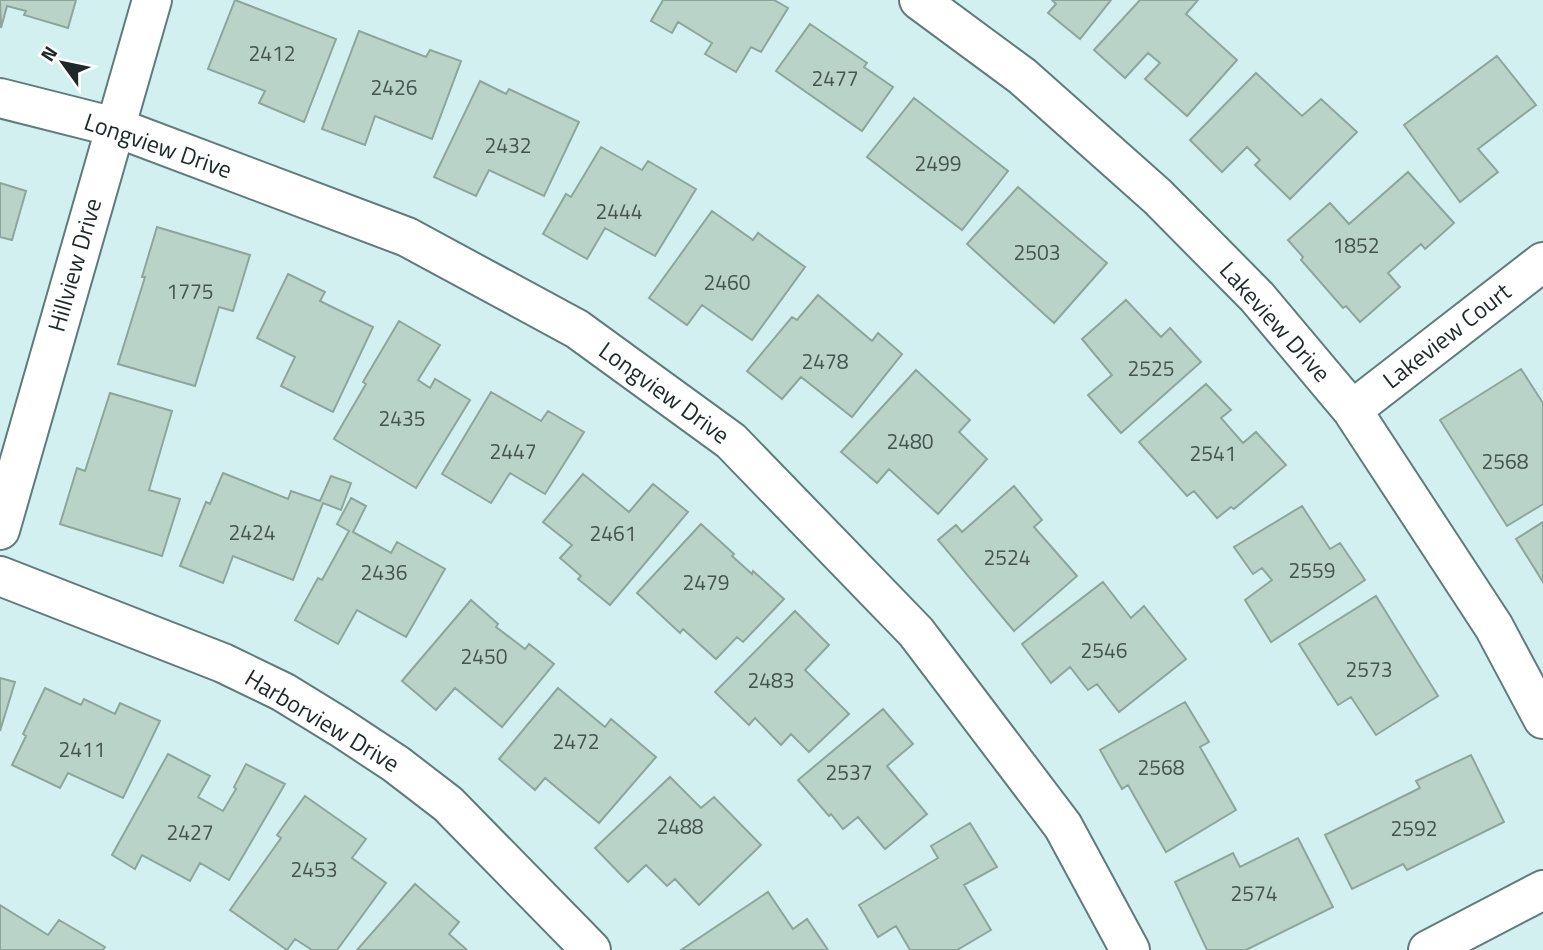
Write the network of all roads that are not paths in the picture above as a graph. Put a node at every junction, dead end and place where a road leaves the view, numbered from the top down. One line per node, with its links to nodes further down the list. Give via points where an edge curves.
1 (152, 0): 4 (street, Hillview Drive)
2 (919, 0): 6 (street, Lakeview Drive, via 1021,76 1158,197 1257,297)
3 (0, 98): 4 (street, Longview Drive)
4 (115, 127): 7 (street, Hillview Drive); 12 (street, Longview Drive, via 407,237 577,329 731,441 916,632 1063,826)
5 (1543, 262): 6 (street, Lakeview Court)
6 (1352, 410): 9 (street, Lakeview Drive, via 1494,627)
7 (0, 530)
8 (0, 576): 11 (street, Harborview Drive, via 223,663 340,727 448,804)
9 (1543, 719)
10 (1543, 890): 13 (street)
11 (591, 950)
12 (1130, 950)
13 (1428, 950)

